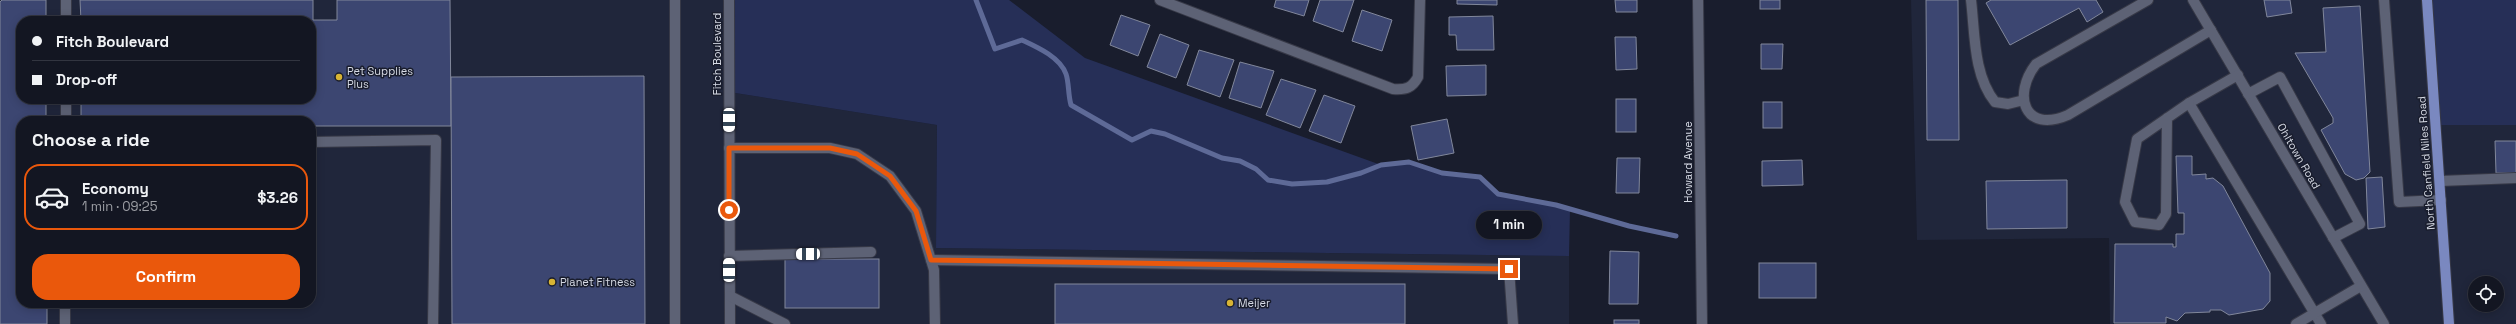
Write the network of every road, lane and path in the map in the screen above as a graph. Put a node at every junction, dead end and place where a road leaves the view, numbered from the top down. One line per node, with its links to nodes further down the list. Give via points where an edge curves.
1 (66, 0): 12 (street)
2 (675, 0): 36 (street)
3 (729, 0): 22 (street, Fitch Boulevard)
4 (1160, 0): 5 (street, via 1393,89 1405,90 1414,84 1418,77)
5 (1420, 0)
6 (1698, 0): 42 (street, Howard Avenue)
7 (1971, 0): 16 (street, via 1977,54 1988,93 1995,102 2008,104)
8 (2148, 0): 16 (street, via 2036,64 2027,76)
9 (2193, 0): 13 (street, Ohltown Road)
10 (2384, 0): 25 (street, via 2399,202)
11 (2427, 0): 24 (main road, North Canfield Niles Road)
12 (66, 16)
13 (2211, 30): 14 (street, Ohltown Road); 16 (street, via 2053,121 2038,120 2030,114)
14 (2238, 75): 15 (street, Ohltown Road); 17 (street)
15 (2248, 94): 26 (street, Ohltown Road); 26 (street, via 2280,77 2360,224)
16 (2024, 100)
17 (2189, 103): 20 (street); 33 (street)
18 (66, 104): 19 (street)
19 (66, 116)
20 (2167, 118): 20 (street, via 2137,139 2125,202 2135,222 2160,225 2166,214)
21 (316, 142): 35 (street, via 436,140)
22 (729, 148): 28 (street, Fitch Boulevard); 29 (street, via 830,148 857,154 890,176 916,211)
23 (2516, 178): 24 (street)
24 (2440, 181): 25 (main road, North Canfield Niles Road)
25 (2441, 200): 46 (main road, North Canfield Niles Road)
26 (2333, 238): 30 (street, Ohltown Road)
27 (871, 252): 28 (street)
28 (729, 256): 31 (street, Fitch Boulevard)
29 (931, 260): 40 (street, via 934,270); 41 (street, via 1509,269)
30 (2361, 286): 33 (street); 45 (street, Ohltown Road)
31 (730, 296): 37 (street, Fitch Boulevard); 38 (street)
32 (65, 308): 34 (street)
33 (2315, 313): 43 (street); 44 (street)
34 (65, 324)
35 (433, 324)
36 (675, 324)
37 (730, 324)
38 (786, 324): 39 (street)
39 (790, 324)
40 (936, 324)
41 (1513, 324)
42 (1702, 324)
43 (2296, 324)
44 (2321, 324)
45 (2384, 324)
46 (2449, 324)

